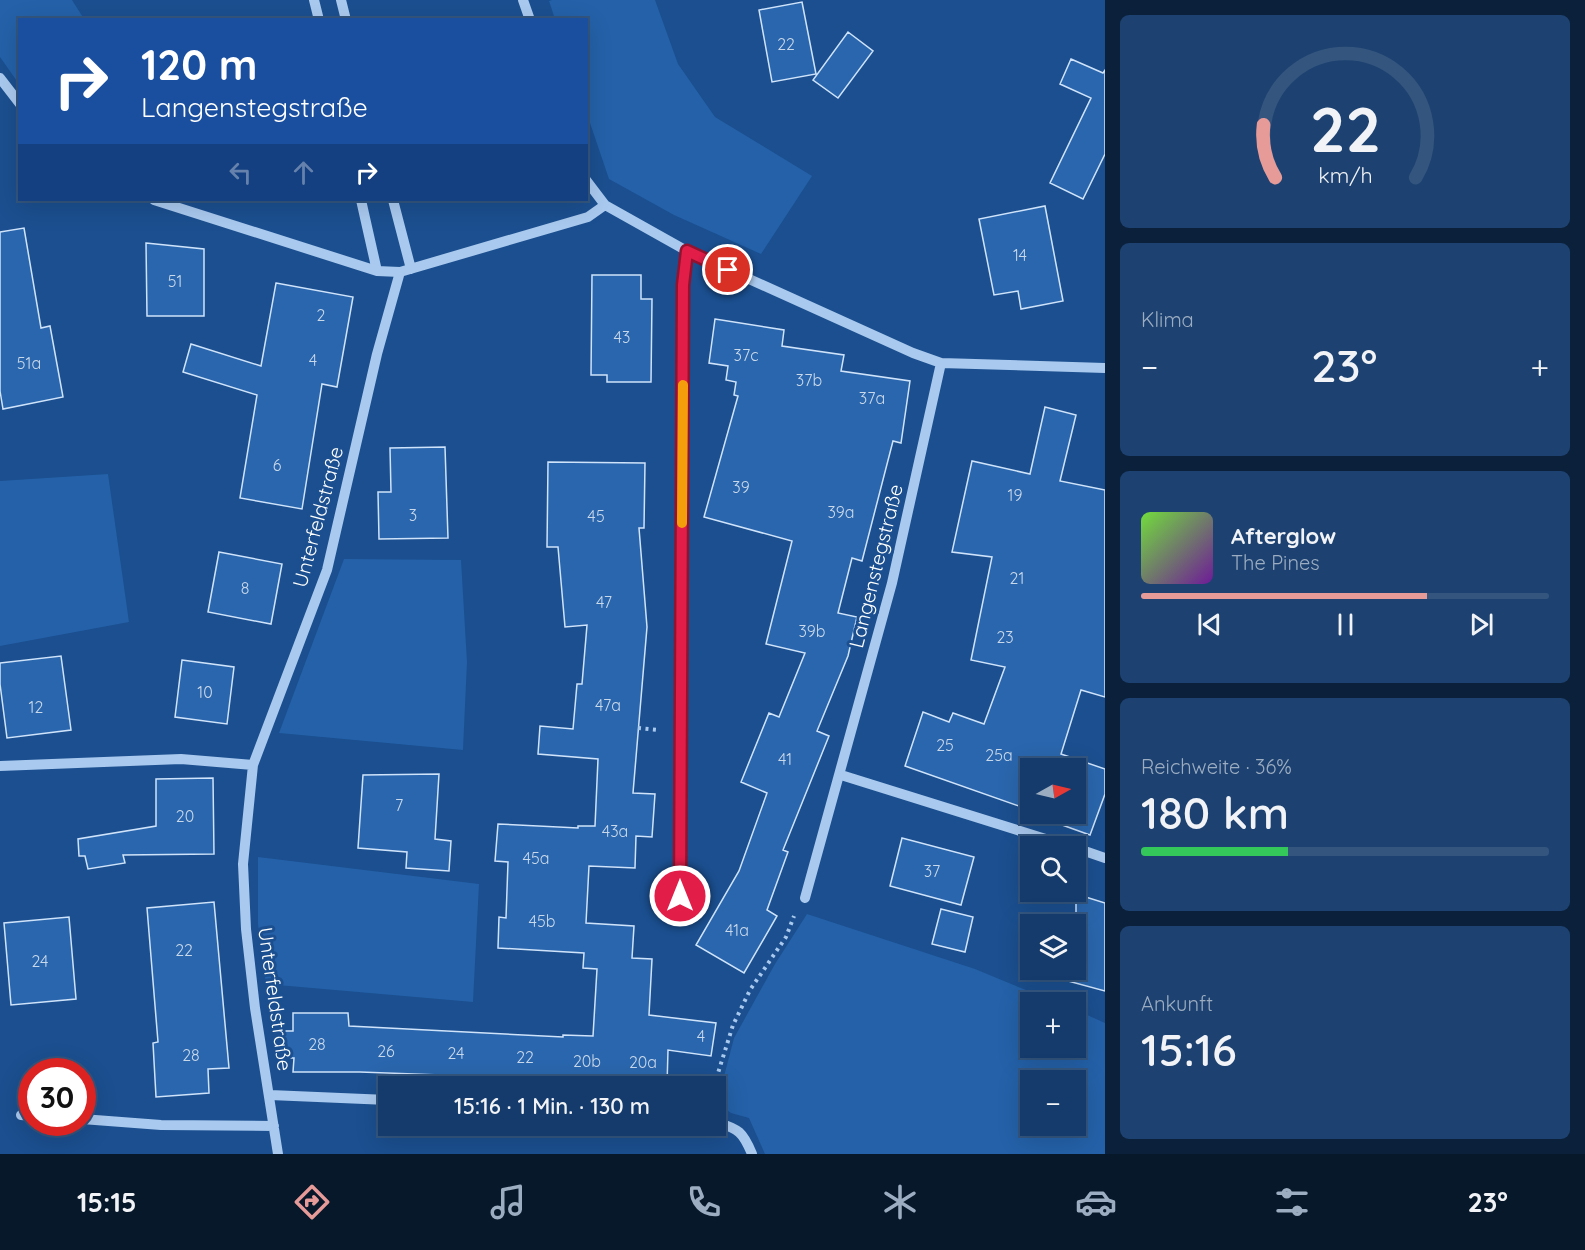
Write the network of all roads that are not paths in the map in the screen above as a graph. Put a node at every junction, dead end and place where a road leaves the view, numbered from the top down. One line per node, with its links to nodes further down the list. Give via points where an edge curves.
1 (314, 0): 4 (street)
2 (341, 0): 5 (street)
3 (523, 0): 6 (street)
4 (318, 18)
5 (346, 18)
6 (529, 18)
7 (0, 78): 8 (street)
8 (18, 101)
9 (588, 183): 13 (street)
10 (157, 201): 16 (street)
11 (361, 201): 16 (street)
12 (393, 201): 15 (street)
13 (605, 205): 14 (street); 15 (street, via 588,217)
14 (687, 251): 18 (street); 26 (street, via 683,285)
15 (411, 269): 17 (street)
16 (377, 270): 17 (street)
17 (400, 272): 20 (street, Unterfeldstraße, via 327,570)
18 (941, 363): 19 (street); 22 (street, Langenstegstraße, via 892,583)
19 (1105, 368)
20 (252, 765): 21 (street, via 181,759); 28 (street, Unterfeldstraße, via 243,864 246,928)
21 (0, 766)
22 (841, 775): 23 (street); 27 (street, Langenstegstraße)
23 (1036, 836)
24 (1086, 852): 25 (street)
25 (1105, 858)
26 (680, 896)
27 (806, 898)
28 (270, 1095): 29 (street); 31 (street, Unterfeldstraße)
29 (378, 1100)
30 (96, 1120): 31 (street)
31 (274, 1126): 33 (street, Unterfeldstraße)
32 (726, 1126): 34 (street, via 744,1136)
33 (278, 1154)
34 (752, 1154)

